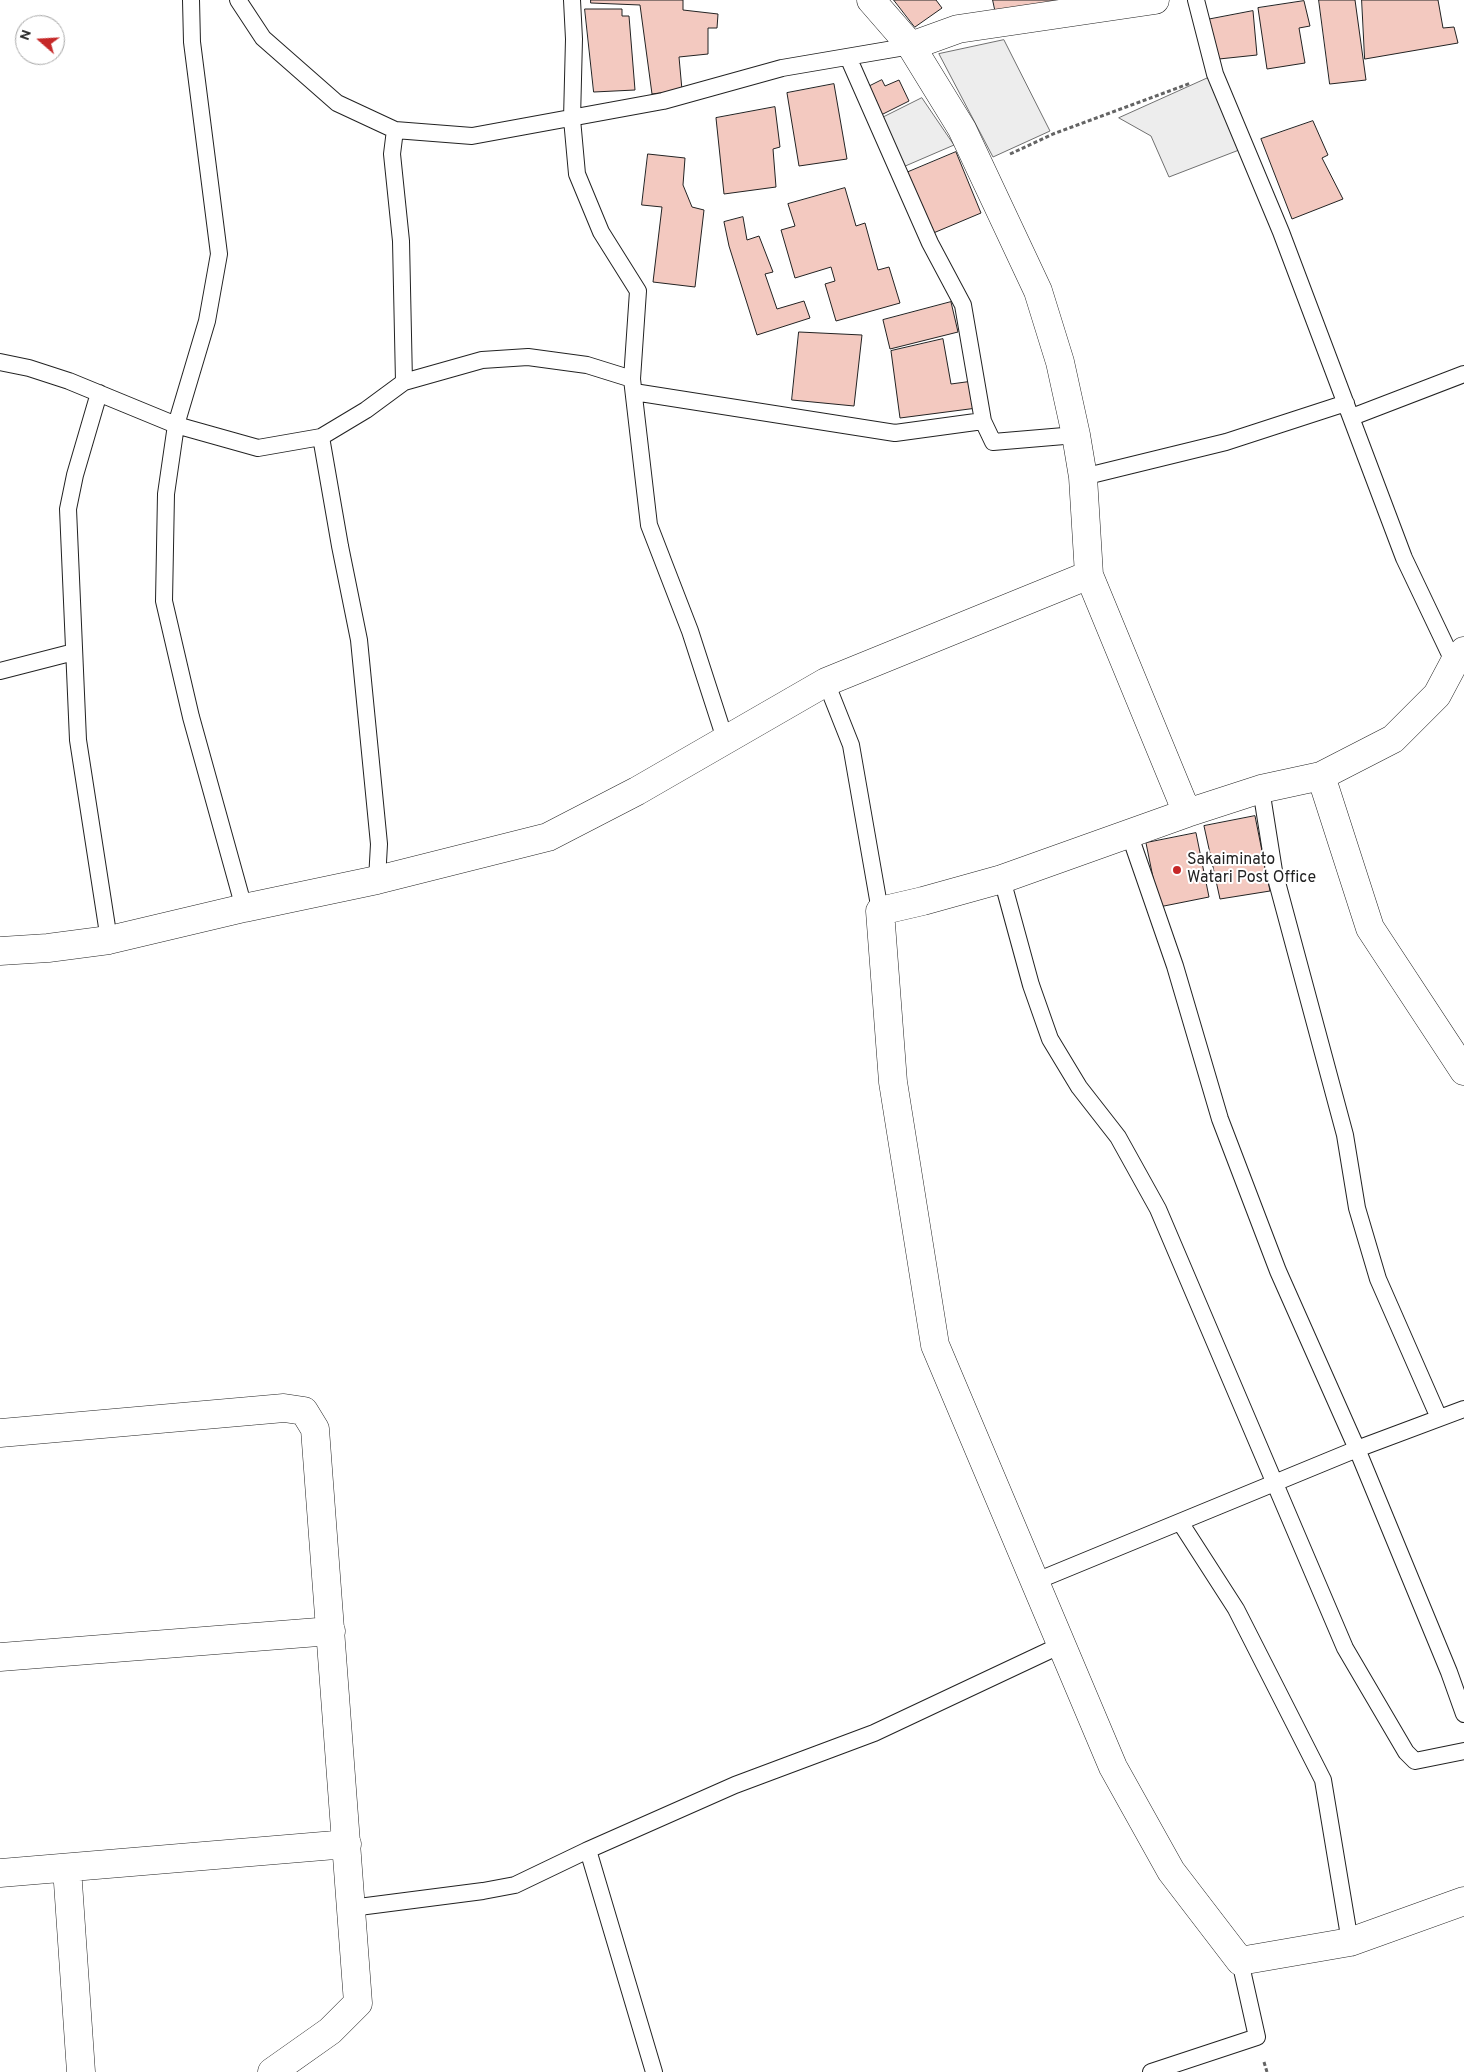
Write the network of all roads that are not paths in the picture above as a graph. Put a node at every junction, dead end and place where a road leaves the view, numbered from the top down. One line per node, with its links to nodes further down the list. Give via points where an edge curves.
1 (191, 0): 19 (lane, via 192,42 219,254 207,322)
2 (238, 0): 11 (lane, via 263,38 337,103)
3 (572, 0): 10 (lane)
4 (871, 0): 8 (street)
5 (1155, 0): 7 (street)
6 (1196, 0): 17 (lane, via 1215,74 1281,232)
7 (1124, 2): 8 (street, via 958,29)
8 (911, 46): 9 (lane); 20 (street, via 962,129 1038,291 1060,362)
9 (848, 57): 10 (lane, via 782,68 663,101); 18 (lane, via 930,243 964,305)
10 (572, 119): 11 (lane, via 472,136); 15 (lane, via 577,174 601,232 638,291)
11 (395, 130): 14 (lane, via 392,154 401,240)
12 (0, 362): 16 (lane, via 29,368)
13 (1464, 374): 17 (lane)
14 (404, 382): 15 (lane, via 482,360 528,357 587,365); 21 (lane)
15 (633, 385): 18 (lane, via 895,434); 28 (lane, via 648,525 690,631)
16 (99, 393): 19 (lane); 24 (lane, via 68,509)
17 (1349, 410): 22 (lane); 25 (lane, via 1404,558)
18 (983, 421): 20 (lane, via 993,442)
19 (176, 426): 21 (lane, via 258,448); 35 (lane, via 166,494 164,601 191,717)
20 (1076, 435): 22 (street)
21 (321, 437): 33 (lane, via 359,640 379,844)
22 (1083, 477): 23 (street)
23 (1089, 575): 27 (street); 31 (street)
24 (74, 652): 26 (lane); 37 (lane, via 78,740)
25 (1459, 657): 29 (street, via 1437,695 1393,738)
26 (0, 670)
27 (826, 682): 28 (street); 36 (lane, via 852,745)
28 (725, 740): 33 (street, via 548,837)
29 (1321, 776): 30 (street); 39 (street, via 1370,928)
30 (1261, 789): 31 (street); 41 (lane, via 1274,871 1345,1135 1357,1208 1378,1279)
31 (1187, 813): 32 (street)
32 (1129, 833): 34 (street); 43 (lane, via 1175,966 1220,1119 1278,1271)
33 (377, 880): 35 (street)
34 (1002, 880): 36 (street); 44 (lane, via 1050,1040 1079,1087 1118,1137 1158,1209)
35 (244, 908): 37 (street)
36 (880, 911): 46 (street, via 893,1082 934,1345)
37 (109, 940): 38 (street)
38 (0, 951)
39 (1464, 1071)
40 (1464, 1409): 41 (lane)
41 (1440, 1418): 43 (lane)
42 (0, 1433): 47 (street, via 284,1408 304,1411 315,1429)
43 (1357, 1449): 44 (lane); 50 (lane)
44 (1274, 1483): 45 (lane); 51 (lane, via 1344,1648 1406,1752 1415,1761)
45 (1180, 1522): 46 (lane); 58 (lane, via 1236,1609 1323,1780)
46 (1034, 1582): 48 (street)
47 (331, 1631): 49 (street); 52 (street)
48 (1061, 1645): 53 (lane, via 874,1733 735,1785); 59 (street, via 1114,1766 1171,1872)
49 (0, 1656)
50 (1464, 1714)
51 (1464, 1750)
52 (347, 1844): 54 (street); 57 (street)
53 (588, 1850): 57 (lane, via 515,1885); 62 (lane)
54 (66, 1868): 55 (street); 60 (street)
55 (0, 1873)
56 (1464, 1901): 58 (street)
57 (351, 1908): 61 (street, via 358,2003 330,2032)
58 (1350, 1942): 59 (street)
59 (1240, 1960): 63 (lane, via 1257,2037)
60 (81, 2072)
61 (272, 2072)
62 (654, 2072)
63 (1152, 2072)

